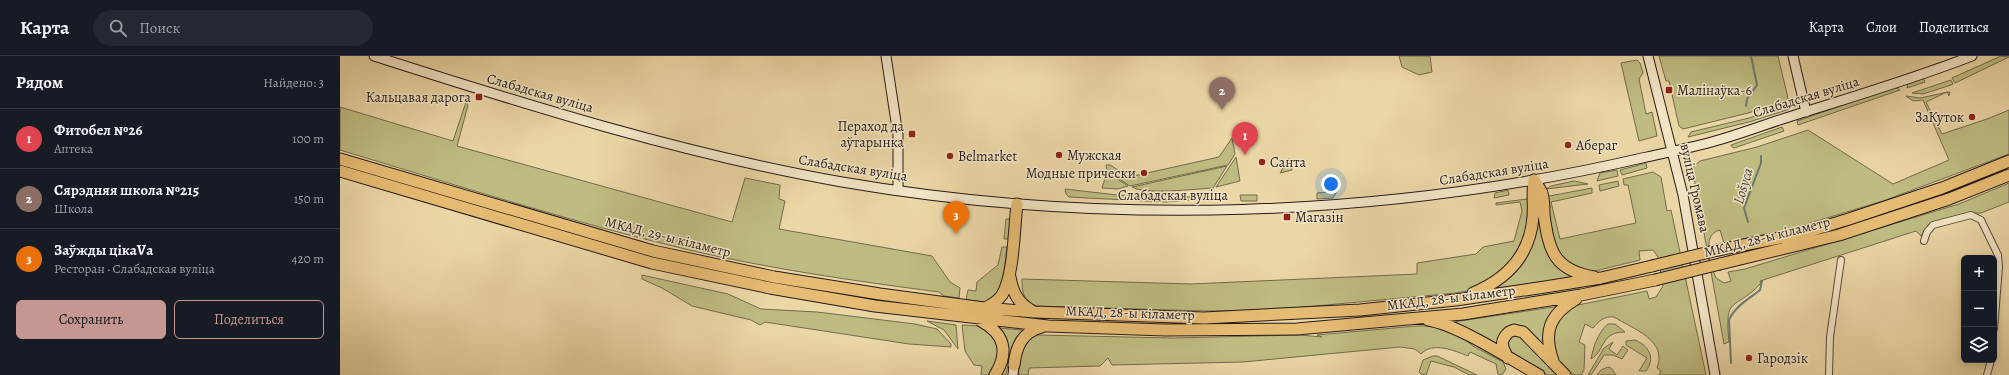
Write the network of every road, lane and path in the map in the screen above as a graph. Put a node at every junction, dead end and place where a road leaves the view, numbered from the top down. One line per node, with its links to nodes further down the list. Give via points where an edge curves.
1 (374, 56): 13 (main road, Слабадская вуліца, via 651,139 786,171)
2 (886, 56): 13 (main road, via 898,135)
3 (1648, 56): 7 (main road, вуліца Громава)
4 (1793, 56): 6 (main road)
5 (1972, 56): 6 (main road, Слабадская вуліца)
6 (1806, 112): 7 (main road, Слабадская вуліца, via 1723,139)
7 (1673, 151): 12 (main road, Слабадская вуліца, via 1593,170); 36 (main road, вуліца Громава, via 1691,232)
8 (340, 159): 21 (highway, МКАД, 29-ы кіламетр, via 653,251 774,277)
9 (2009, 162): 18 (highway, МКАД, 28-ы кіламетр, bridge, via 1896,204 1800,234 1718,250)
10 (340, 171): 25 (highway, МКАД, 29-ы кіламетр, via 652,263 770,288 875,306)
11 (2009, 175): 19 (highway, МКАД, 28-ы кіламетр, bridge, via 1900,216 1839,235 1655,280)
12 (1534, 180): 14 (main road, Слабадская вуліца, via 1339,204 1232,209 1092,209); 18 (highway, via 1542,193 1548,239 1553,255 1573,272); 20 (highway, via 1531,231 1528,244 1517,264 1487,288)
13 (898, 190): 14 (main road, Слабадская вуліца)
14 (1016, 204): 17 (highway)
15 (1924, 241): 28 (street, via 1933,225 1971,215 1978,217 1998,255)
16 (1841, 260): 37 (street, via 1830,337)
17 (1009, 275): 21 (highway, via 1002,296); 23 (highway, via 1016,297 1021,304)
18 (1601, 278): 20 (highway, МКАД, 28-ы кіламетр)
19 (1581, 295): 24 (highway, МКАД, 28-ы кіламетр, via 1512,307); 31 (highway, via 1561,308 1550,325 1548,342)
20 (1456, 300): 23 (highway, МКАД, 28-ы кіламетр, via 1360,310 1250,317 1204,318)
21 (984, 308): 22 (highway, МКАД, 29-ы кіламетр)
22 (997, 309): 23 (highway, МКАД, 28-ы кіламетр)
23 (1035, 312)
24 (1418, 318): 27 (highway, МКАД, 28-ы кіламетр, via 1297,329 1165,330); 29 (highway, via 1442,324)
25 (977, 319): 26 (highway, МКАД, 29-ы кіламетр); 33 (highway, via 990,326 1000,337 1004,351)
26 (996, 321): 27 (highway, МКАД, 28-ы кіламетр)
27 (1048, 326): 32 (highway, via 1032,330 1022,339 1016,351)
28 (1994, 327)
29 (1508, 358): 31 (highway, via 1502,344 1503,340 1509,332 1519,331); 34 (highway)
30 (1990, 363): 38 (street)
31 (1554, 364): 35 (highway)
32 (1014, 370)
33 (996, 375)
34 (1539, 375)
35 (1564, 375)
36 (1715, 375)
37 (1829, 375)
38 (1987, 375)

